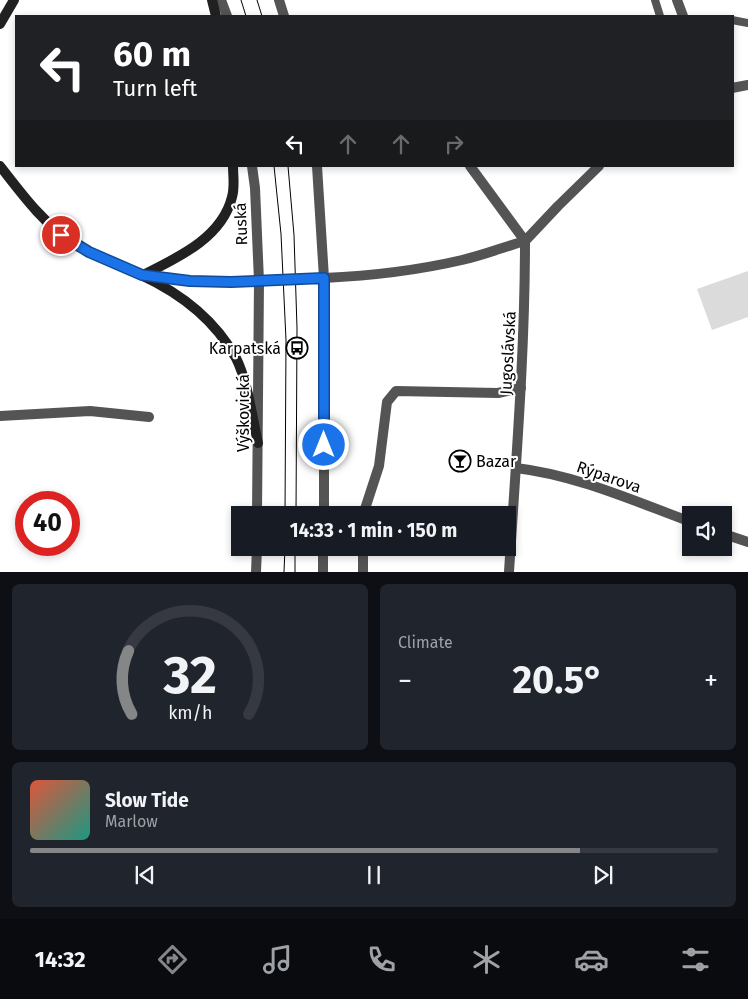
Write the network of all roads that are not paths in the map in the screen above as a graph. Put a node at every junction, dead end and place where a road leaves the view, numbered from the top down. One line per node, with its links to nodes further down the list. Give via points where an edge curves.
1 (14, 0): 14 (main road)
2 (212, 0): 7 (main road)
3 (221, 0): 8 (street)
4 (279, 0): 9 (street)
5 (655, 0): 10 (lane)
6 (677, 0): 11 (street)
7 (216, 15)
8 (227, 15)
9 (284, 15)
10 (660, 15)
11 (683, 15)
12 (734, 20): 13 (lane)
13 (748, 23)
14 (0, 24)
15 (748, 85): 16 (street)
16 (734, 88)
17 (0, 165): 24 (main road, via 37,213 61,235 89,252)
18 (233, 167): 24 (main road, via 230,205 216,227 188,252)
19 (252, 167): 26 (street, Ruská)
20 (317, 167): 25 (street)
21 (471, 167): 23 (street)
22 (598, 167): 23 (street)
23 (525, 240): 25 (street, via 445,264); 27 (street, Jugoslávská)
24 (142, 275): 26 (main road, via 190,281); 30 (main road, via 189,303 226,344 243,378)
25 (324, 278): 26 (main road); 33 (street)
26 (259, 281): 30 (street, Výškovická)
27 (521, 388): 31 (street, Jugoslávská); 34 (street, via 498,392 396,391 388,402 379,466)
28 (0, 416): 29 (street, via 90,411)
29 (148, 417)
30 (258, 443): 32 (street, Výškovická)
31 (516, 468): 35 (street, Rýparova, via 586,484); 44 (street, Jugoslávská)
32 (257, 506)
33 (324, 506)
34 (366, 506)
35 (682, 519)
36 (732, 537): 37 (street)
37 (748, 542)
38 (257, 556): 41 (street)
39 (323, 556): 42 (street)
40 (363, 556): 43 (street)
41 (256, 572)
42 (323, 572)
43 (363, 572)
44 (509, 572)

